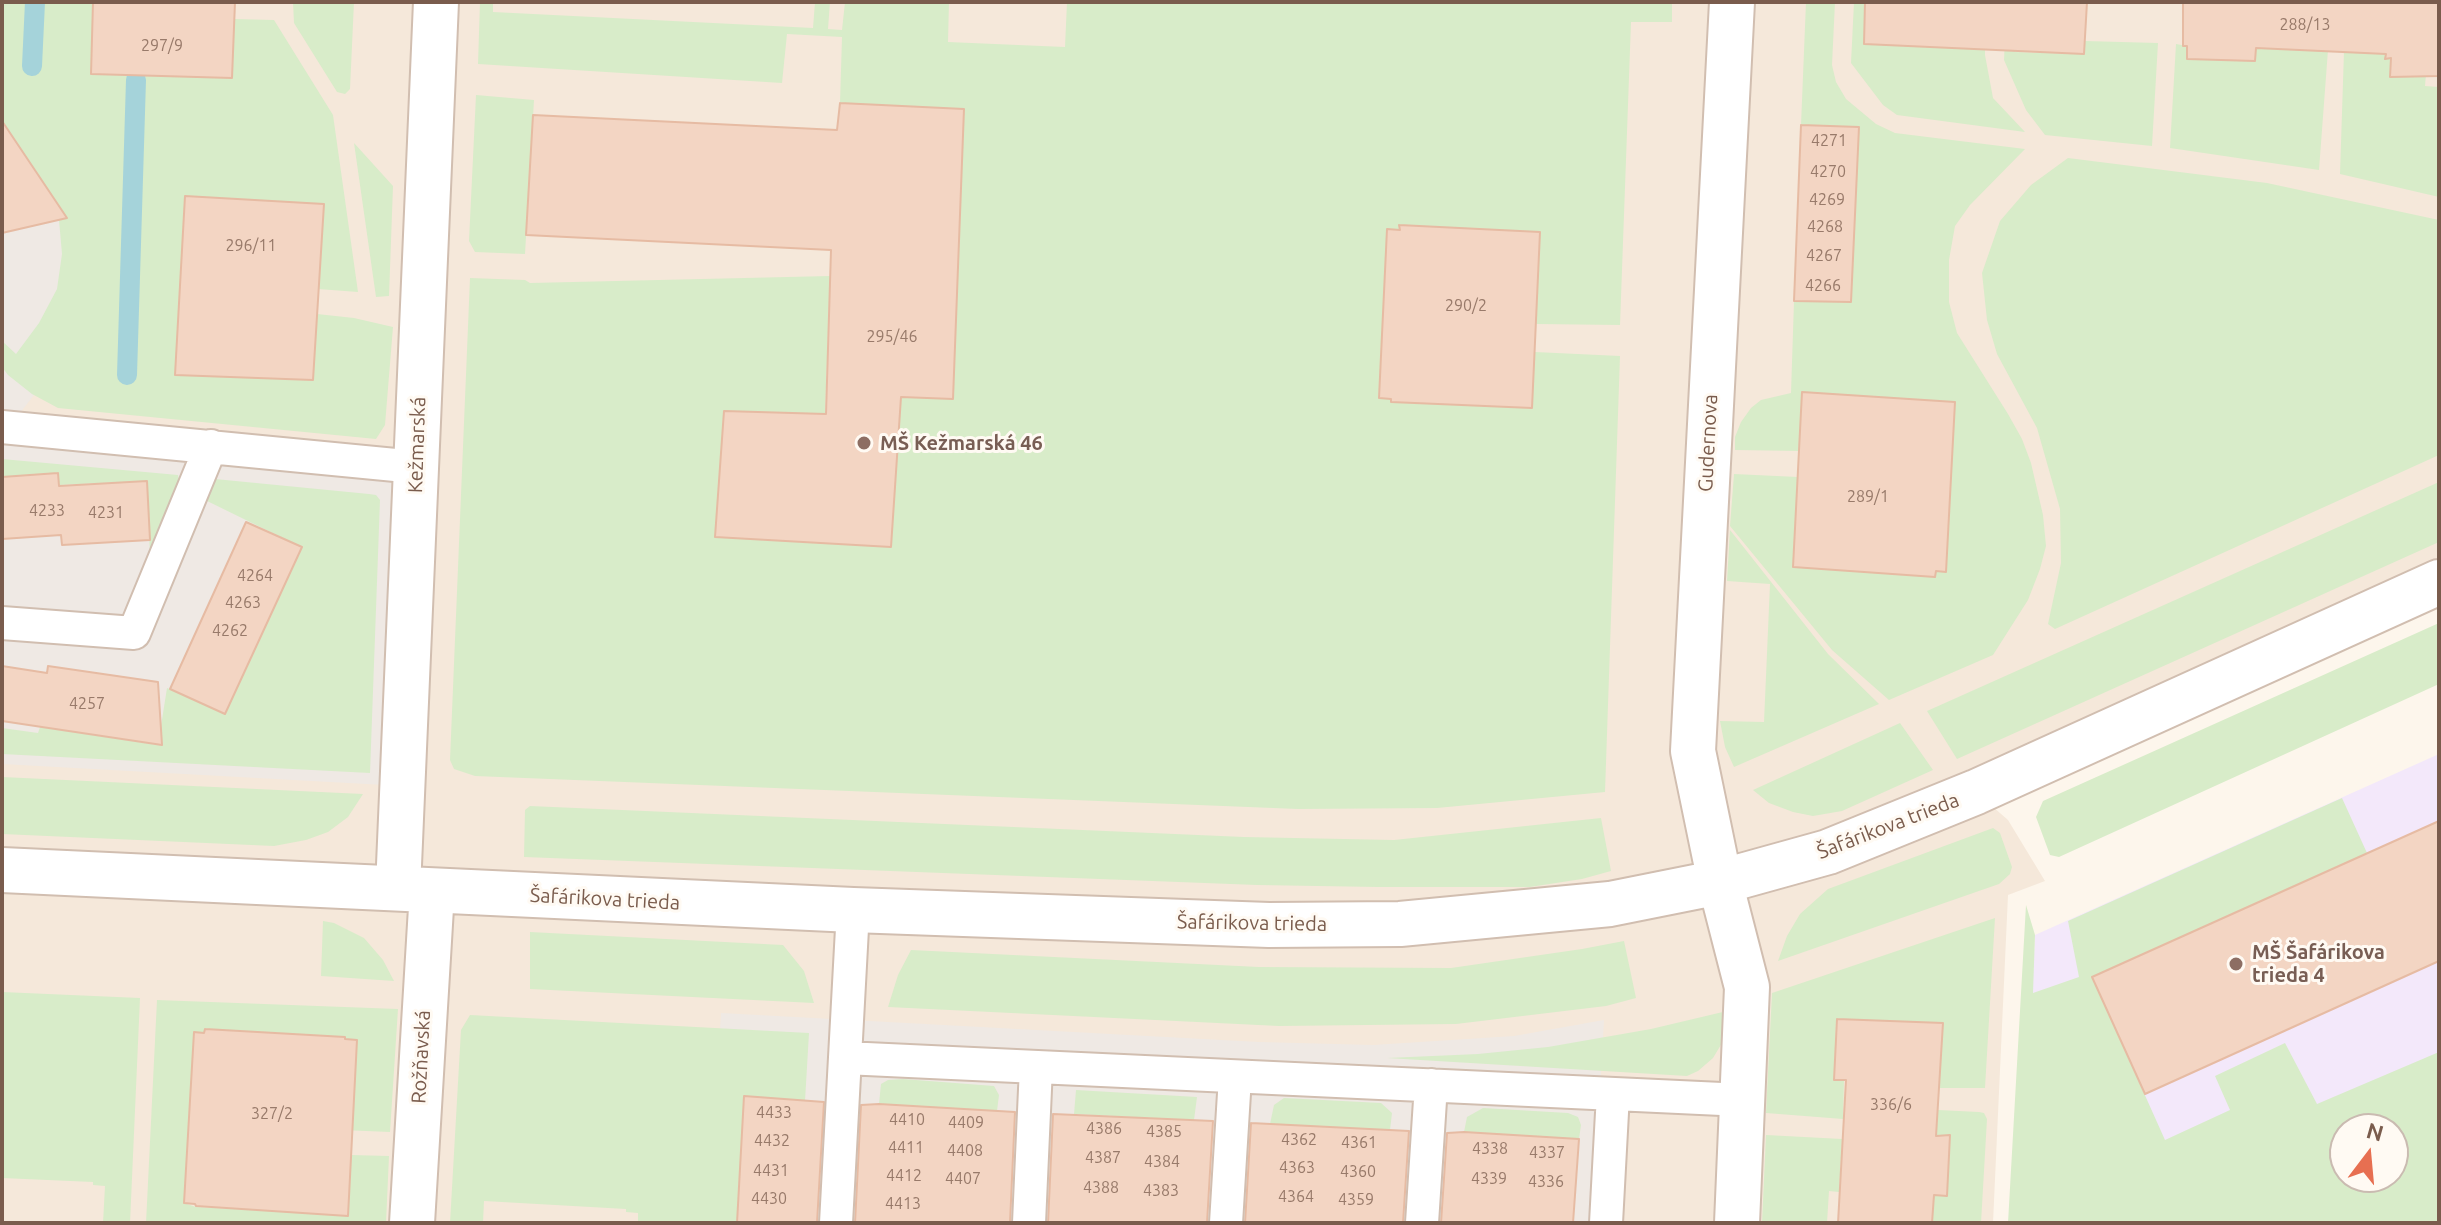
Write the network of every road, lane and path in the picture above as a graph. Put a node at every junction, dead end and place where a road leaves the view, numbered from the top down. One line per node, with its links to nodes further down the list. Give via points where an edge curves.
1 (436, 2): 5 (street, Kežmarská)
2 (1732, 2): 9 (street, Gudernova, via 1693,751)
3 (4, 423): 4 (lane)
4 (211, 446): 5 (lane); 7 (lane, via 134,633)
5 (416, 467): 10 (street, Kežmarská)
6 (2439, 582): 9 (street, Šafárikova trieda, via 1976,792 1828,852)
7 (2, 623)
8 (2, 870): 10 (street, Šafárikova trieda)
9 (1720, 882): 11 (street, Šafárikova trieda, via 1610,904 1400,924 1269,925); 17 (street, Gudernova, via 1747,987)
10 (415, 890): 11 (street, Šafárikova trieda); 18 (street, Rožňavská)
11 (853, 910): 12 (lane)
12 (845, 1058): 13 (lane); 19 (lane)
13 (1036, 1067): 14 (lane); 20 (lane)
14 (1235, 1077): 15 (lane); 21 (lane)
15 (1431, 1085): 16 (lane); 22 (lane)
16 (1613, 1094): 17 (lane); 23 (lane)
17 (1743, 1100): 24 (street, Gudernova)
18 (412, 1223)
19 (836, 1223)
20 (1029, 1223)
21 (1226, 1223)
22 (1422, 1223)
23 (1606, 1223)
24 (1737, 1223)

